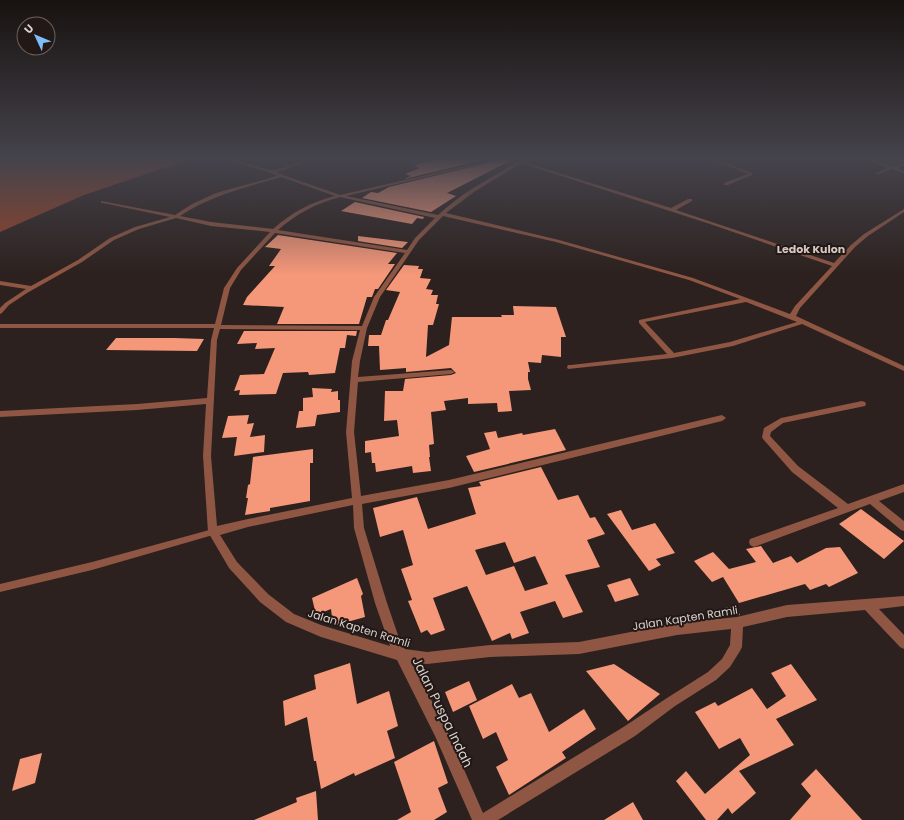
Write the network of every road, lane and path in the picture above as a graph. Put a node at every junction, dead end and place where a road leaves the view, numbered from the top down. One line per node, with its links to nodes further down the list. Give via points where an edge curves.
1 (211, 197): 10 (street)
2 (335, 197): 12 (street, Jalan Kapten Ramli, via 290,217)
3 (346, 197): 11 (street)
4 (463, 197): 11 (street, Jalan Puspa Indah)
5 (634, 197): 8 (street)
6 (690, 200): 8 (street)
7 (104, 202): 10 (street)
8 (672, 210): 14 (street)
9 (904, 210): 14 (street, via 866,235)
10 (176, 216): 12 (street, via 211,224); 16 (street, via 125,232)
11 (440, 216): 13 (street, Jalan Puspa Indah, via 416,239); 17 (street, via 588,250 691,279)
12 (274, 231): 13 (street); 22 (street, Jalan Kapten Ramli, via 238,269 227,288)
13 (408, 252): 23 (street, Jalan Puspa Indah, via 377,297)
14 (835, 264): 19 (street)
15 (0, 283): 16 (street)
16 (33, 288): 18 (street, via 7,304)
17 (746, 300): 19 (street); 24 (street, via 641,321)
18 (0, 312)
19 (792, 317): 20 (street)
20 (804, 322): 24 (street, via 731,344); 26 (street)
21 (0, 326): 22 (street)
22 (217, 326): 23 (street); 29 (street, Jalan Kapten Ramli)
23 (364, 328): 28 (street, Jalan Puspa Indah)
24 (672, 356): 25 (street)
25 (571, 367)
26 (904, 369)
27 (451, 372): 28 (street)
28 (354, 380): 35 (street, Jalan Puspa Indah, via 350,432)
29 (210, 401): 31 (street); 38 (street, Jalan Kapten Ramli, via 207,456)
30 (862, 404): 36 (street, via 781,421 767,430 766,437 795,468)
31 (0, 414)
32 (722, 418): 35 (street, via 449,484)
33 (904, 488): 34 (street)
34 (871, 500): 36 (street); 37 (street)
35 (356, 502): 38 (street); 45 (street, Jalan Puspa Indah, via 359,528 394,641)
36 (847, 509): 39 (street)
37 (904, 527)
38 (213, 532): 40 (lane, via 92,566); 45 (street, Jalan Kapten Ramli, via 233,565 264,598 290,618 321,631)
39 (754, 542)
40 (0, 588)
41 (904, 601): 42 (street, Jalan Kapten Ramli)
42 (868, 605): 43 (street, Jalan Kapten Ramli, via 787,611); 44 (street)
43 (737, 623): 45 (street, Jalan Kapten Ramli, via 678,629 579,648 490,651 427,658); 47 (street, via 736,647 726,663 712,676 630,731)
44 (904, 643)
45 (401, 655): 46 (street, Jalan Puspa Indah, via 440,732)
46 (478, 820)
47 (485, 820)

